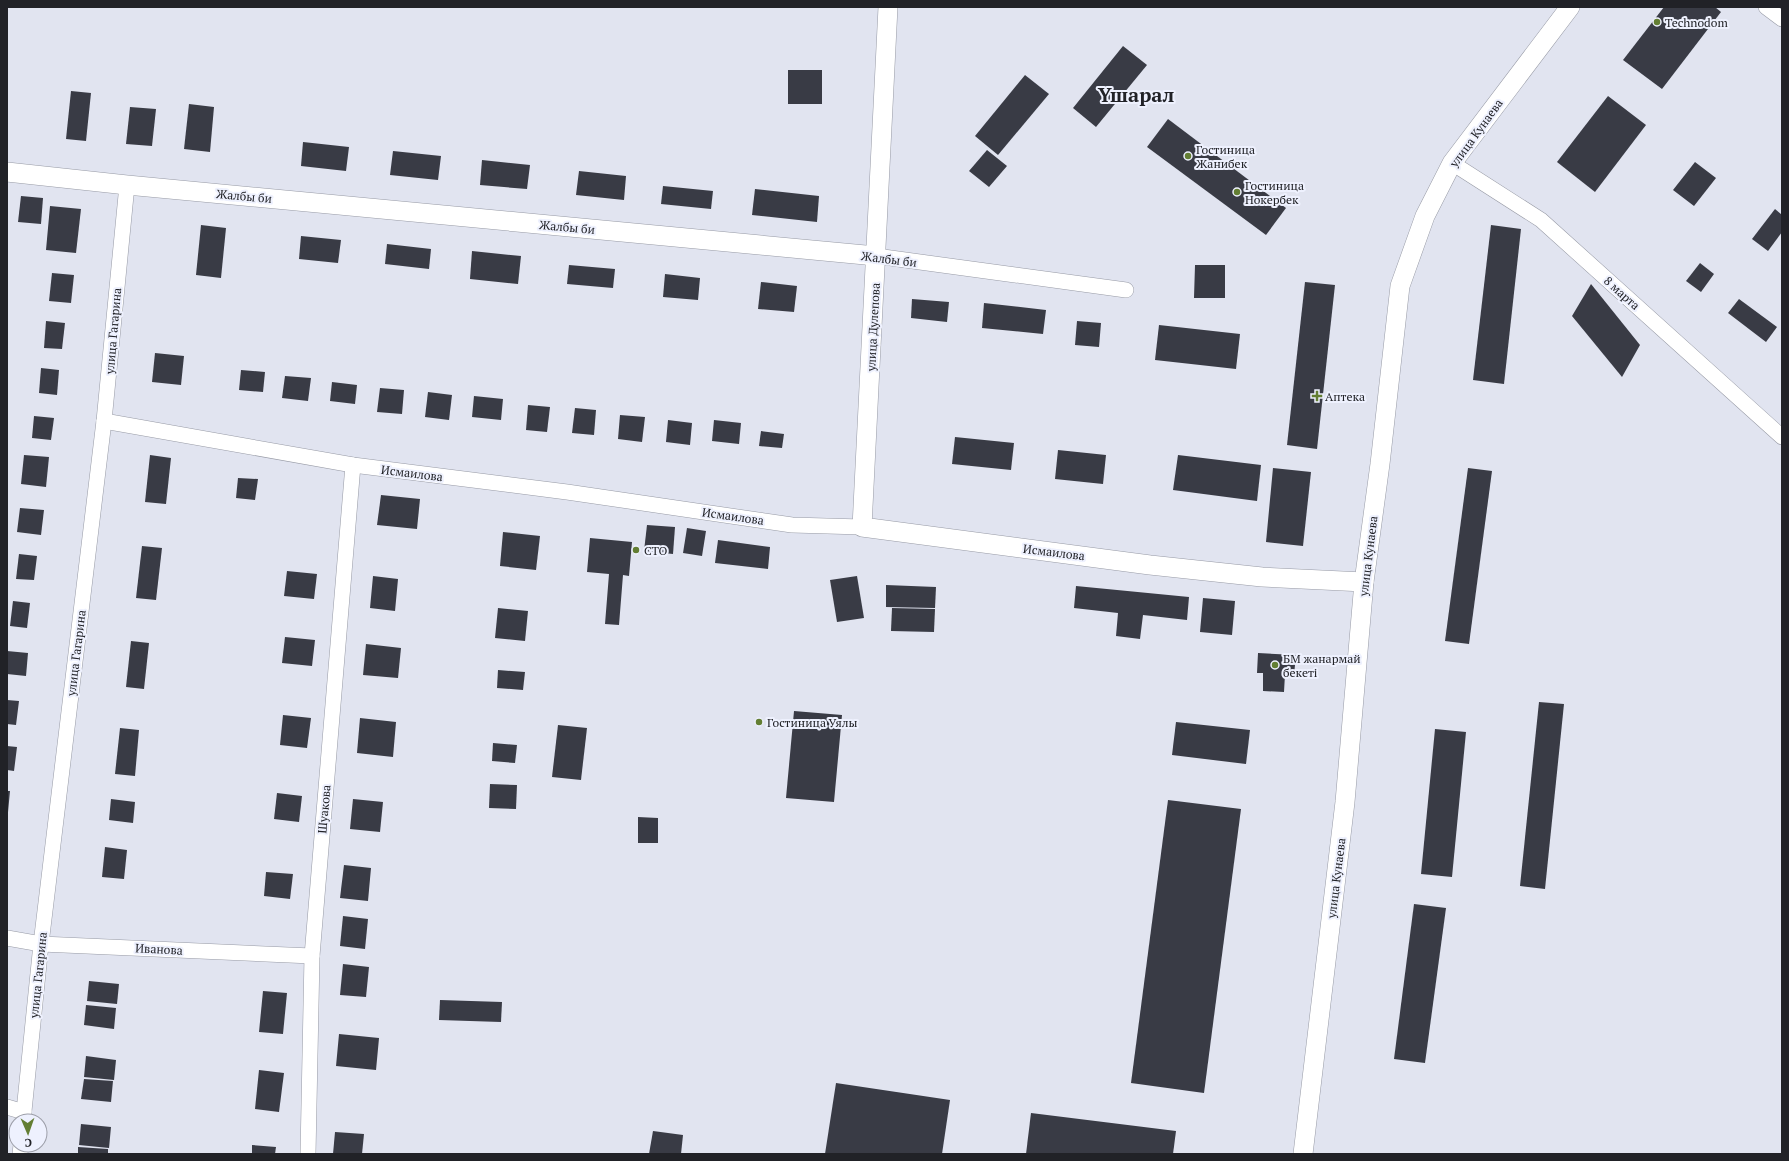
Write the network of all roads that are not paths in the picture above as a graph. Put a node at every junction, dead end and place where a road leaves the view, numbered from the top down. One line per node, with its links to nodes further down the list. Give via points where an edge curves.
1 (888, 7): 8 (street, улица Дулепова)
2 (1570, 7): 5 (street, улица Кунаева)
3 (1766, 7): 4 (street)
4 (1782, 19)
5 (1452, 163): 11 (street, 8 марта, via 1541,220); 14 (street, улица Кунаева, via 1425,216 1400,286)
6 (7, 172): 7 (street, Жалбы би)
7 (127, 185): 8 (street, Жалбы би); 10 (street, улица Гагарина)
8 (876, 256): 9 (street, Жалбы би); 13 (street, улица Дулепова)
9 (1126, 290)
10 (104, 421): 12 (street, Исмаилова); 16 (street, улица Гагарина)
11 (1782, 437)
12 (353, 465): 13 (street, Исмаилова, via 567,492 792,525); 17 (street, Шуакова)
13 (862, 527): 14 (street, Исмаилова, via 1156,566 1262,577)
14 (1364, 582): 22 (street, улица Кунаева, via 1345,802)
15 (7, 938): 16 (street, Иванова)
16 (41, 944): 17 (street, Иванова); 20 (street, улица Гагарина)
17 (312, 956): 21 (street, Шуакова)
18 (7, 1107): 19 (street)
19 (18, 1113)
20 (24, 1113)
21 (308, 1154)
22 (1303, 1154)

